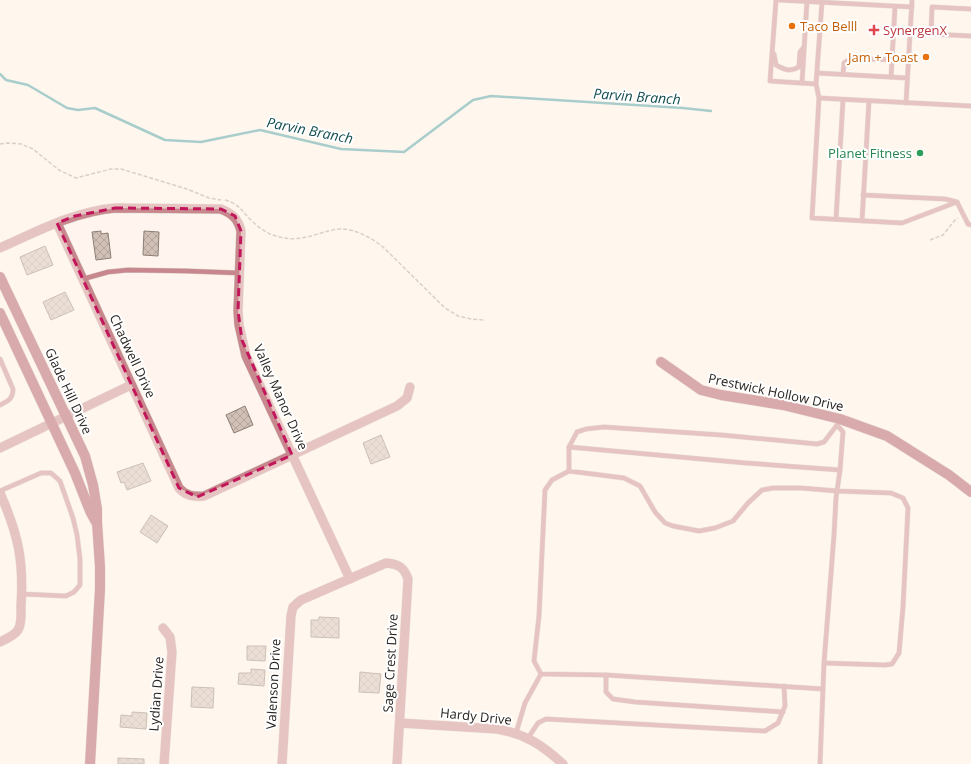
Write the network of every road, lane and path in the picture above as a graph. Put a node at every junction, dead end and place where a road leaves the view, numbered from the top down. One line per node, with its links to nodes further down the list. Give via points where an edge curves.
1 (776, 0): 13 (lane)
2 (779, 0): 4 (lane)
3 (912, 0): 7 (lane)
4 (807, 2): 5 (lane); 12 (lane)
5 (822, 2): 6 (lane); 15 (lane)
6 (895, 6): 7 (lane); 14 (lane)
7 (912, 7): 9 (lane)
8 (971, 9): 10 (lane, via 932,7)
9 (910, 33): 10 (lane); 18 (lane)
10 (931, 34): 11 (lane)
11 (971, 36)
12 (804, 47): 13 (lane, via 800,52 799,67 794,70 785,70 776,65); 19 (lane)
13 (772, 49): 19 (lane, via 770,81)
14 (892, 60): 16 (lane, via 852,58 844,63); 17 (lane)
15 (817, 73): 16 (lane); 20 (lane)
16 (843, 74): 17 (lane)
17 (891, 77): 18 (lane)
18 (907, 78): 24 (lane)
19 (802, 83): 20 (lane)
20 (816, 84): 21 (lane)
21 (819, 98): 22 (lane); 30 (lane, via 812,218)
22 (843, 100): 23 (lane); 30 (lane)
23 (869, 101): 24 (lane); 27 (lane)
24 (906, 103): 25 (lane)
25 (971, 106)
26 (0, 144): 40 (path, via 21,144 33,149 59,170 76,178 121,169 187,188 209,198 232,202 263,230 289,240 341,229 372,238 445,308 458,316)
27 (863, 195): 28 (lane, via 945,199); 31 (lane)
28 (956, 202): 29 (lane); 31 (lane, via 902,223)
29 (963, 216): 33 (lane); 34 (path, via 955,220 943,235)
30 (836, 219): 31 (lane)
31 (862, 221)
32 (57, 223): 35 (street); 36 (street, Valley Manor Drive, via 75,216 115,208 221,209 235,216 239,223); 38 (street, Chadwell Drive)
33 (971, 225)
34 (930, 240)
35 (0, 248)
36 (239, 273): 38 (lane, via 118,270); 51 (street, Valley Manor Drive, via 239,325 246,356)
37 (0, 276): 46 (street, Glade Hill Drive)
38 (83, 280): 43 (street, Chadwell Drive)
39 (0, 313): 48 (street, Glade Hill Drive)
40 (484, 320)
41 (0, 359): 45 (lane, via 13,389 8,401)
42 (661, 362): 47 (street, Prestwick Hollow Drive, via 701,390 783,404)
43 (132, 385): 46 (street); 51 (street, Chadwell Drive, via 179,488 190,496 204,496)
44 (410, 387): 51 (street, via 407,398 397,406)
45 (0, 405)
46 (66, 416): 48 (street); 57 (street, Glade Hill Drive, via 89,468)
47 (839, 422): 49 (lane, via 824,442 817,444 604,427 577,432); 52 (lane, via 843,432); 56 (street, Prestwick Hollow Drive, via 887,436)
48 (52, 423): 50 (street); 57 (street, Glade Hill Drive)
49 (569, 447): 52 (lane); 53 (lane)
50 (0, 448)
51 (292, 455): 58 (street, Valley Manor Drive)
52 (840, 470): 54 (lane)
53 (569, 472): 54 (lane, via 624,478 640,486 655,512 665,523 699,531 733,521 762,490 801,488); 63 (lane, via 552,480 545,490 539,616 534,661)
54 (837, 491): 62 (lane); 62 (lane, via 891,493 903,498 908,508 903,607 899,653 892,664)
55 (0, 492): 59 (street, via 12,519 21,553); 59 (lane, via 41,473 51,473 60,482 77,536 80,568 78,589 66,596)
56 (971, 492)
57 (97, 522): 71 (street, Glade Hill Drive, via 100,589)
58 (350, 579): 68 (street, Sage Crest Drive, via 386,564 401,566 406,572 408,579); 73 (street, Valenson Drive, via 293,606)
59 (22, 594): 61 (street, via 17,631)
60 (163, 628): 72 (street, Lydian Drive, via 170,637 172,652)
61 (0, 642)
62 (824, 663): 66 (lane)
63 (541, 674): 64 (lane); 69 (lane, via 525,703)
64 (606, 675): 65 (lane); 67 (lane, via 606,692 613,699)
65 (784, 686): 66 (lane); 67 (lane)
66 (823, 689): 76 (lane)
67 (783, 712): 70 (lane, via 778,723 765,731 546,719 538,723)
68 (400, 723): 69 (street, Hardy Drive, via 497,729); 74 (street, Sage Crest Drive)
69 (516, 733): 70 (street, Hardy Drive)
70 (528, 738): 75 (street, Hardy Drive, via 544,747)
71 (90, 764)
72 (164, 764)
73 (282, 764)
74 (397, 764)
75 (563, 764)
76 (820, 764)

